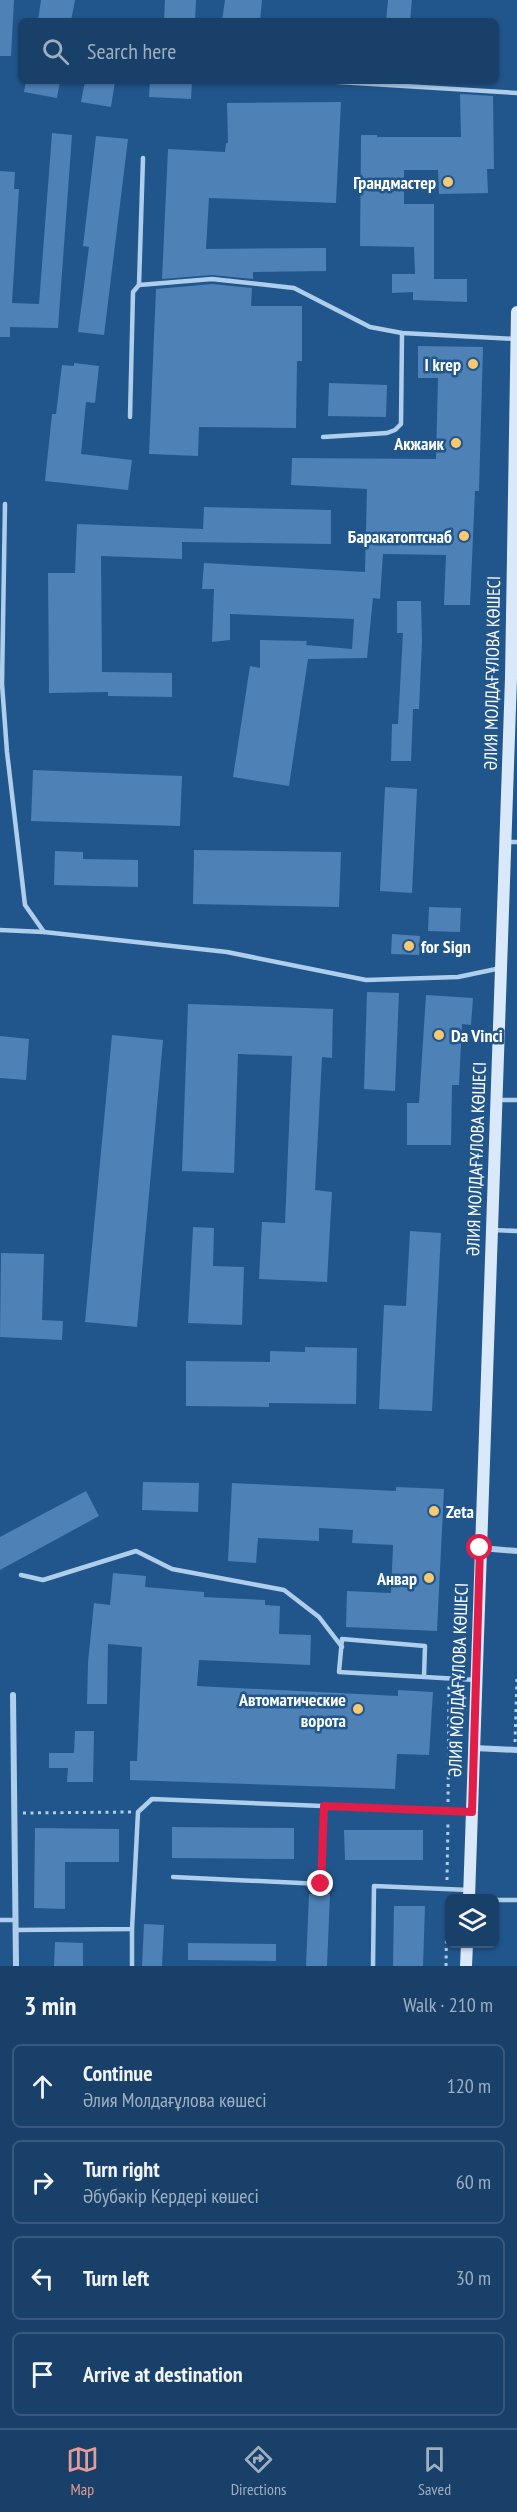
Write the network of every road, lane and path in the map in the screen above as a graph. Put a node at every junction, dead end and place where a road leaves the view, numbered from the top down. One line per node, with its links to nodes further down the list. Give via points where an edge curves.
1 (372, 84): 2 (lane)
2 (517, 93)
3 (143, 158): 4 (lane)
4 (140, 285): 6 (lane, via 212,279 294,288 370,327); 8 (lane, via 133,292)
5 (517, 312): 7 (main road, ӘЛИЯ МОЛДАҒҰЛОВА КӨШЕСІ)
6 (402, 333): 7 (lane); 9 (lane, via 400,424 387,433)
7 (516, 339): 11 (main road, ӘЛИЯ МОЛДАҒҰЛОВА КӨШЕСІ)
8 (130, 417)
9 (323, 437)
10 (5, 504): 14 (lane, via 2,684 7,752 25,905)
11 (514, 678): 12 (main road, ӘЛИЯ МОЛДАҒҰЛОВА КӨШЕСІ)
12 (511, 842): 15 (main road, ӘЛИЯ МОЛДАҒҰЛОВА КӨШЕСІ)
13 (0, 930): 14 (lane)
14 (44, 932): 15 (lane, via 227,952 366,980 458,977)
15 (501, 968): 16 (main road, ӘЛИЯ МОЛДАҒҰЛОВА КӨШЕСІ)
16 (496, 1100): 17 (lane); 18 (main road, ӘЛИЯ МОЛДАҒҰЛОВА КӨШЕСІ)
17 (517, 1100)
18 (492, 1230): 19 (lane); 20 (main road, ӘЛИЯ МОЛДАҒҰЛОВА КӨШЕСІ)
19 (517, 1231)
20 (480, 1548): 21 (street); 26 (main road, ӘЛИЯ МОЛДАҒҰЛОВА КӨШЕСІ)
21 (517, 1551)
22 (21, 1575): 23 (lane, via 43,1580 136,1551 172,1569 284,1590 319,1617)
23 (342, 1647): 24 (lane, via 339,1672); 24 (lane, via 342,1639 425,1646)
24 (424, 1677): 26 (lane)
25 (517, 1678): 29 (path)
26 (476, 1680): 28 (main road, ӘЛИЯ МОЛДАҒҰЛОВА КӨШЕСІ)
27 (13, 1695): 33 (street)
28 (474, 1748): 29 (street); 32 (main road, ӘЛИЯ МОЛДАҒҰЛОВА КӨШЕСІ)
29 (516, 1750)
30 (324, 1806): 31 (lane, via 152,1799); 32 (lane); 34 (lane, via 321,1884)
31 (138, 1812): 33 (path); 40 (lane)
32 (472, 1812): 35 (main road, ӘЛИЯ МОЛДАҒҰЛОВА КӨШЕСІ)
33 (14, 1813): 39 (street)
34 (173, 1877)
35 (469, 1894): 45 (lane, via 374,1886)
36 (499, 1900): 37 (lane)
37 (517, 1900)
38 (0, 1920): 39 (lane)
39 (15, 1920): 41 (street)
40 (132, 1929): 41 (lane); 44 (lane)
41 (15, 1930): 43 (street)
42 (467, 1948): 46 (main road)
43 (16, 1966)
44 (132, 1966)
45 (373, 1966)
46 (466, 1966)

